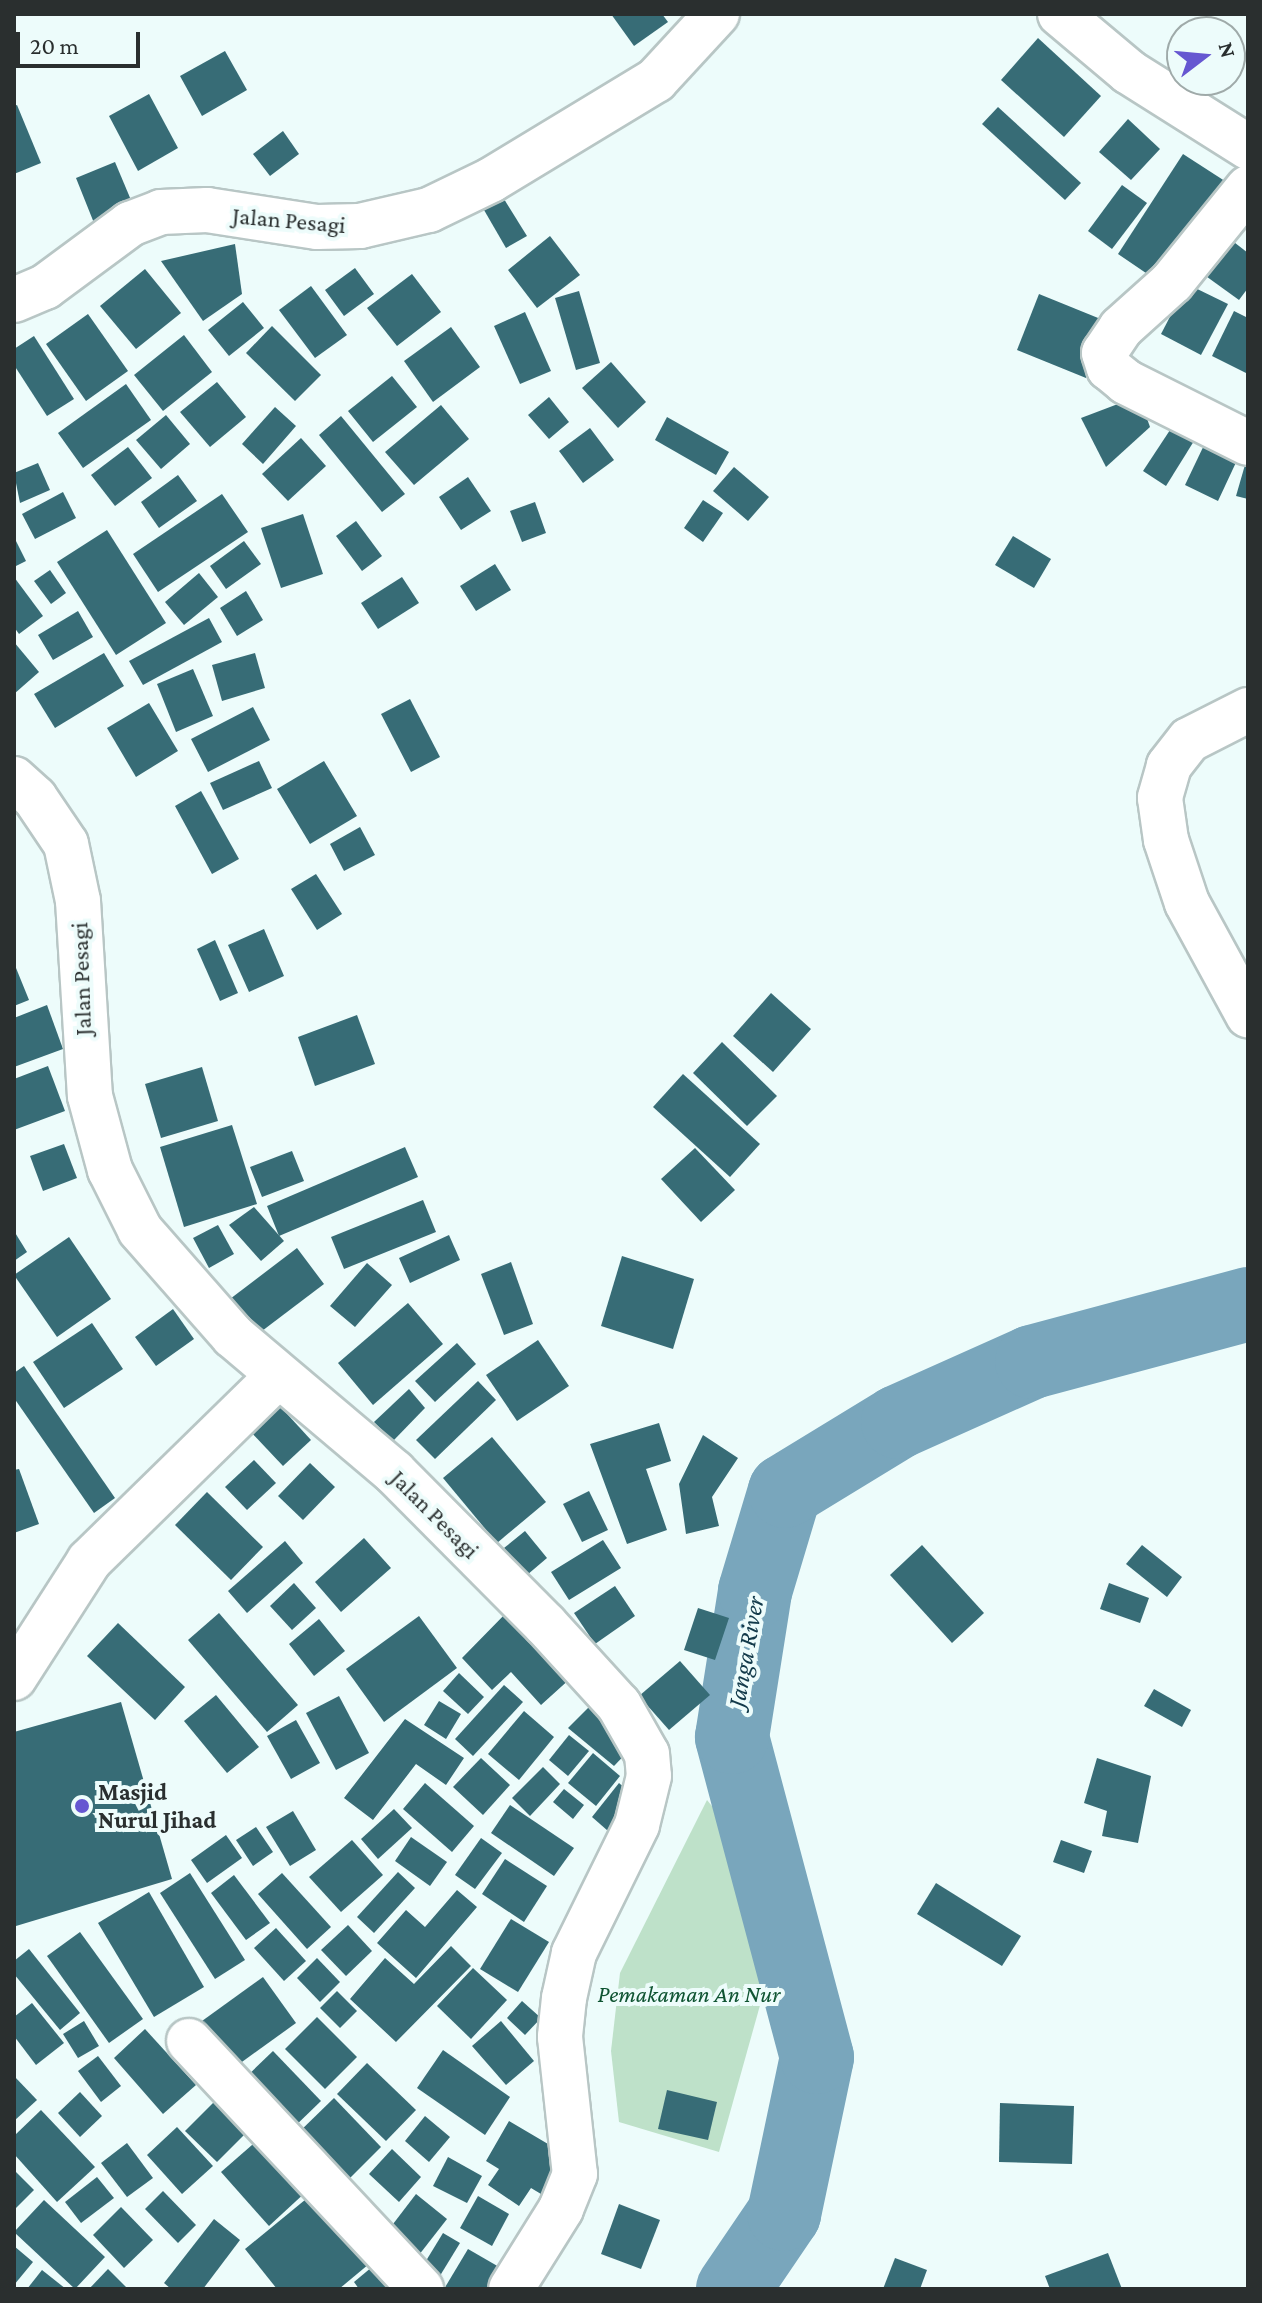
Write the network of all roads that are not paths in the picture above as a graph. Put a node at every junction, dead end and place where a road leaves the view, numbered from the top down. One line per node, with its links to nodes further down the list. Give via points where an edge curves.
1 (717, 14): 5 (street, Jalan Pesagi, via 656,80 491,180 429,210 360,226 317,227 207,210 161,212 120,230 45,287)
2 (1060, 14): 3 (street, via 1129,72)
3 (1248, 147)
4 (1248, 188): 6 (street, via 1172,282 1121,328 1104,353 1109,368 1126,382)
5 (14, 300)
6 (1248, 443)
7 (1248, 710): 9 (street, via 1189,740 1169,766 1160,798 1166,840 1187,903)
8 (14, 779): 10 (street, Jalan Pesagi, via 35,798 66,844 78,901 90,1096 110,1170 140,1230 165,1262)
9 (1248, 1015)
10 (277, 1377): 11 (street, via 89,1561); 14 (street, Jalan Pesagi, via 394,1472 465,1542 619,1705 647,1754 649,1776 637,1825 574,1953 564,1998 560,2037 575,2174 561,2209)
11 (14, 1678)
12 (189, 2041): 13 (street)
13 (421, 2289)
14 (511, 2289)

